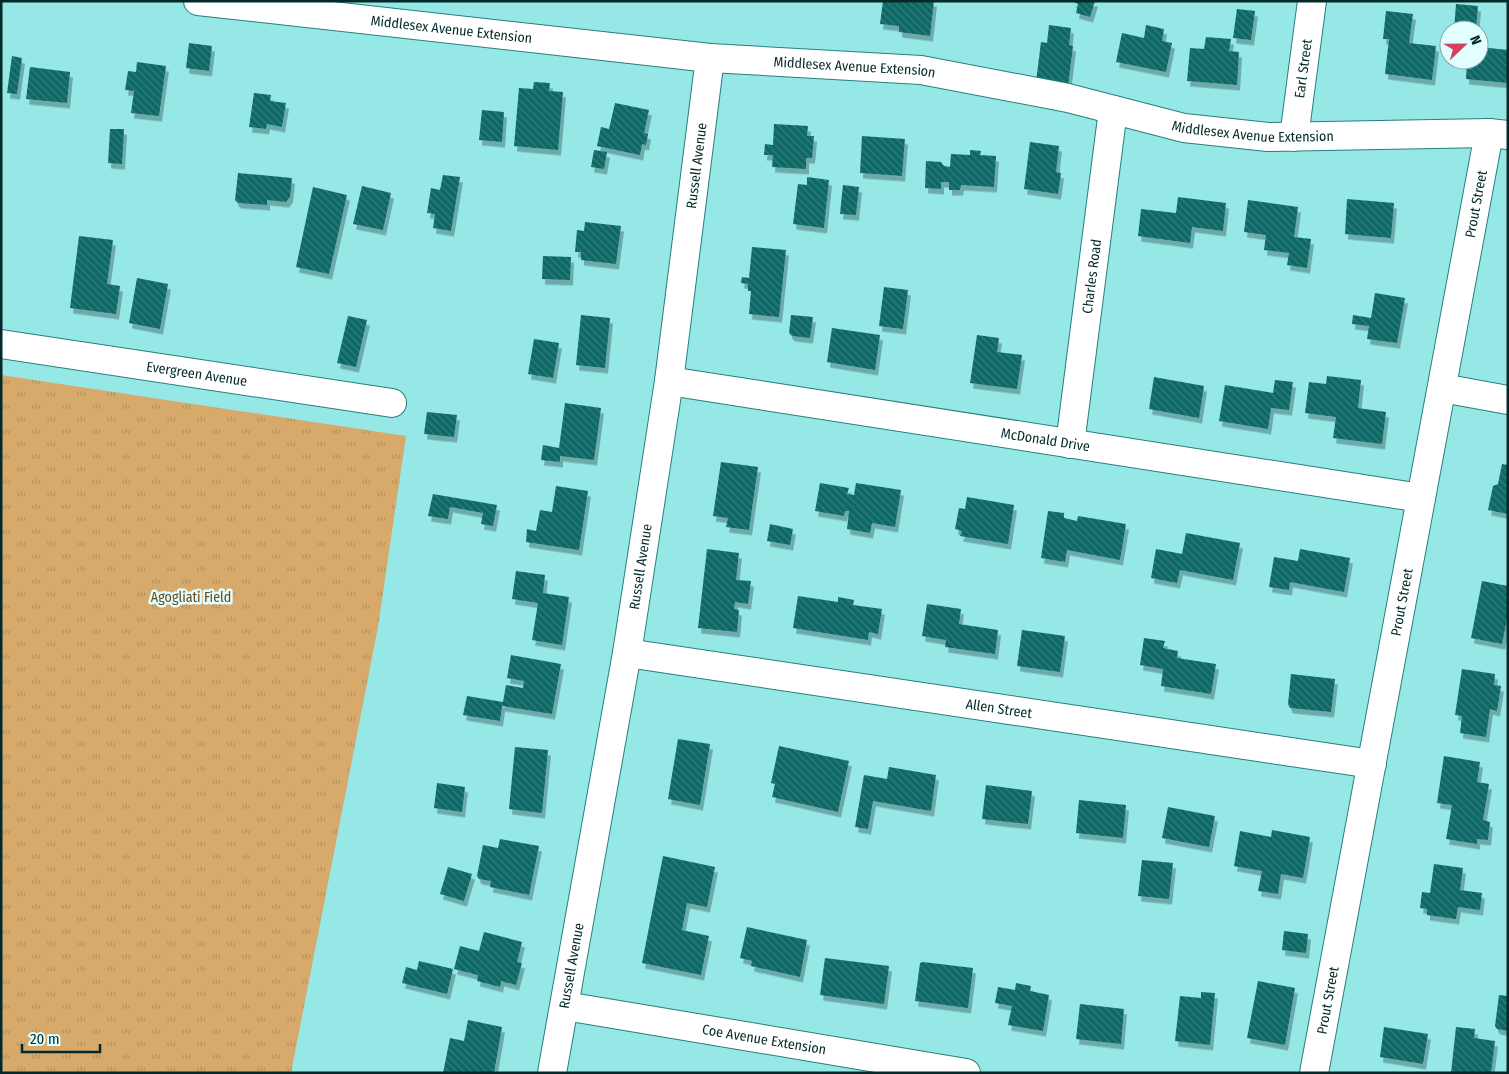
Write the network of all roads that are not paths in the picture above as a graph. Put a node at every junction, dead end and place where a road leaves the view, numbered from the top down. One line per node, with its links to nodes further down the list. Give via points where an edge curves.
1 (198, 1): 3 (street, Middlesex Avenue Extension)
2 (1312, 1): 6 (street, Earl Street)
3 (710, 58): 4 (street, Middlesex Avenue Extension, via 921,70 1068,98); 8 (street, Russell Avenue)
4 (1113, 110): 6 (street, Middlesex Avenue Extension, via 1184,128); 12 (street, Charles Road)
5 (1498, 134): 6 (street, Middlesex Avenue Extension); 9 (street, Prout Street)
6 (1294, 137)
7 (1, 344): 11 (street, Evergreen Avenue)
8 (669, 381): 12 (street, McDonald Drive); 14 (street, Russell Avenue)
9 (1442, 388): 10 (street); 13 (street, Prout Street)
10 (1508, 400)
11 (392, 402)
12 (1070, 444): 13 (street, McDonald Drive)
13 (1421, 498): 15 (street, Prout Street)
14 (627, 653): 15 (street, Allen Street); 16 (street, Russell Avenue)
15 (1372, 764): 19 (street, Prout Street)
16 (564, 1006): 17 (street, Russell Avenue); 18 (street, Coe Avenue Extension)
17 (552, 1073)
18 (966, 1073)
19 (1314, 1073)

